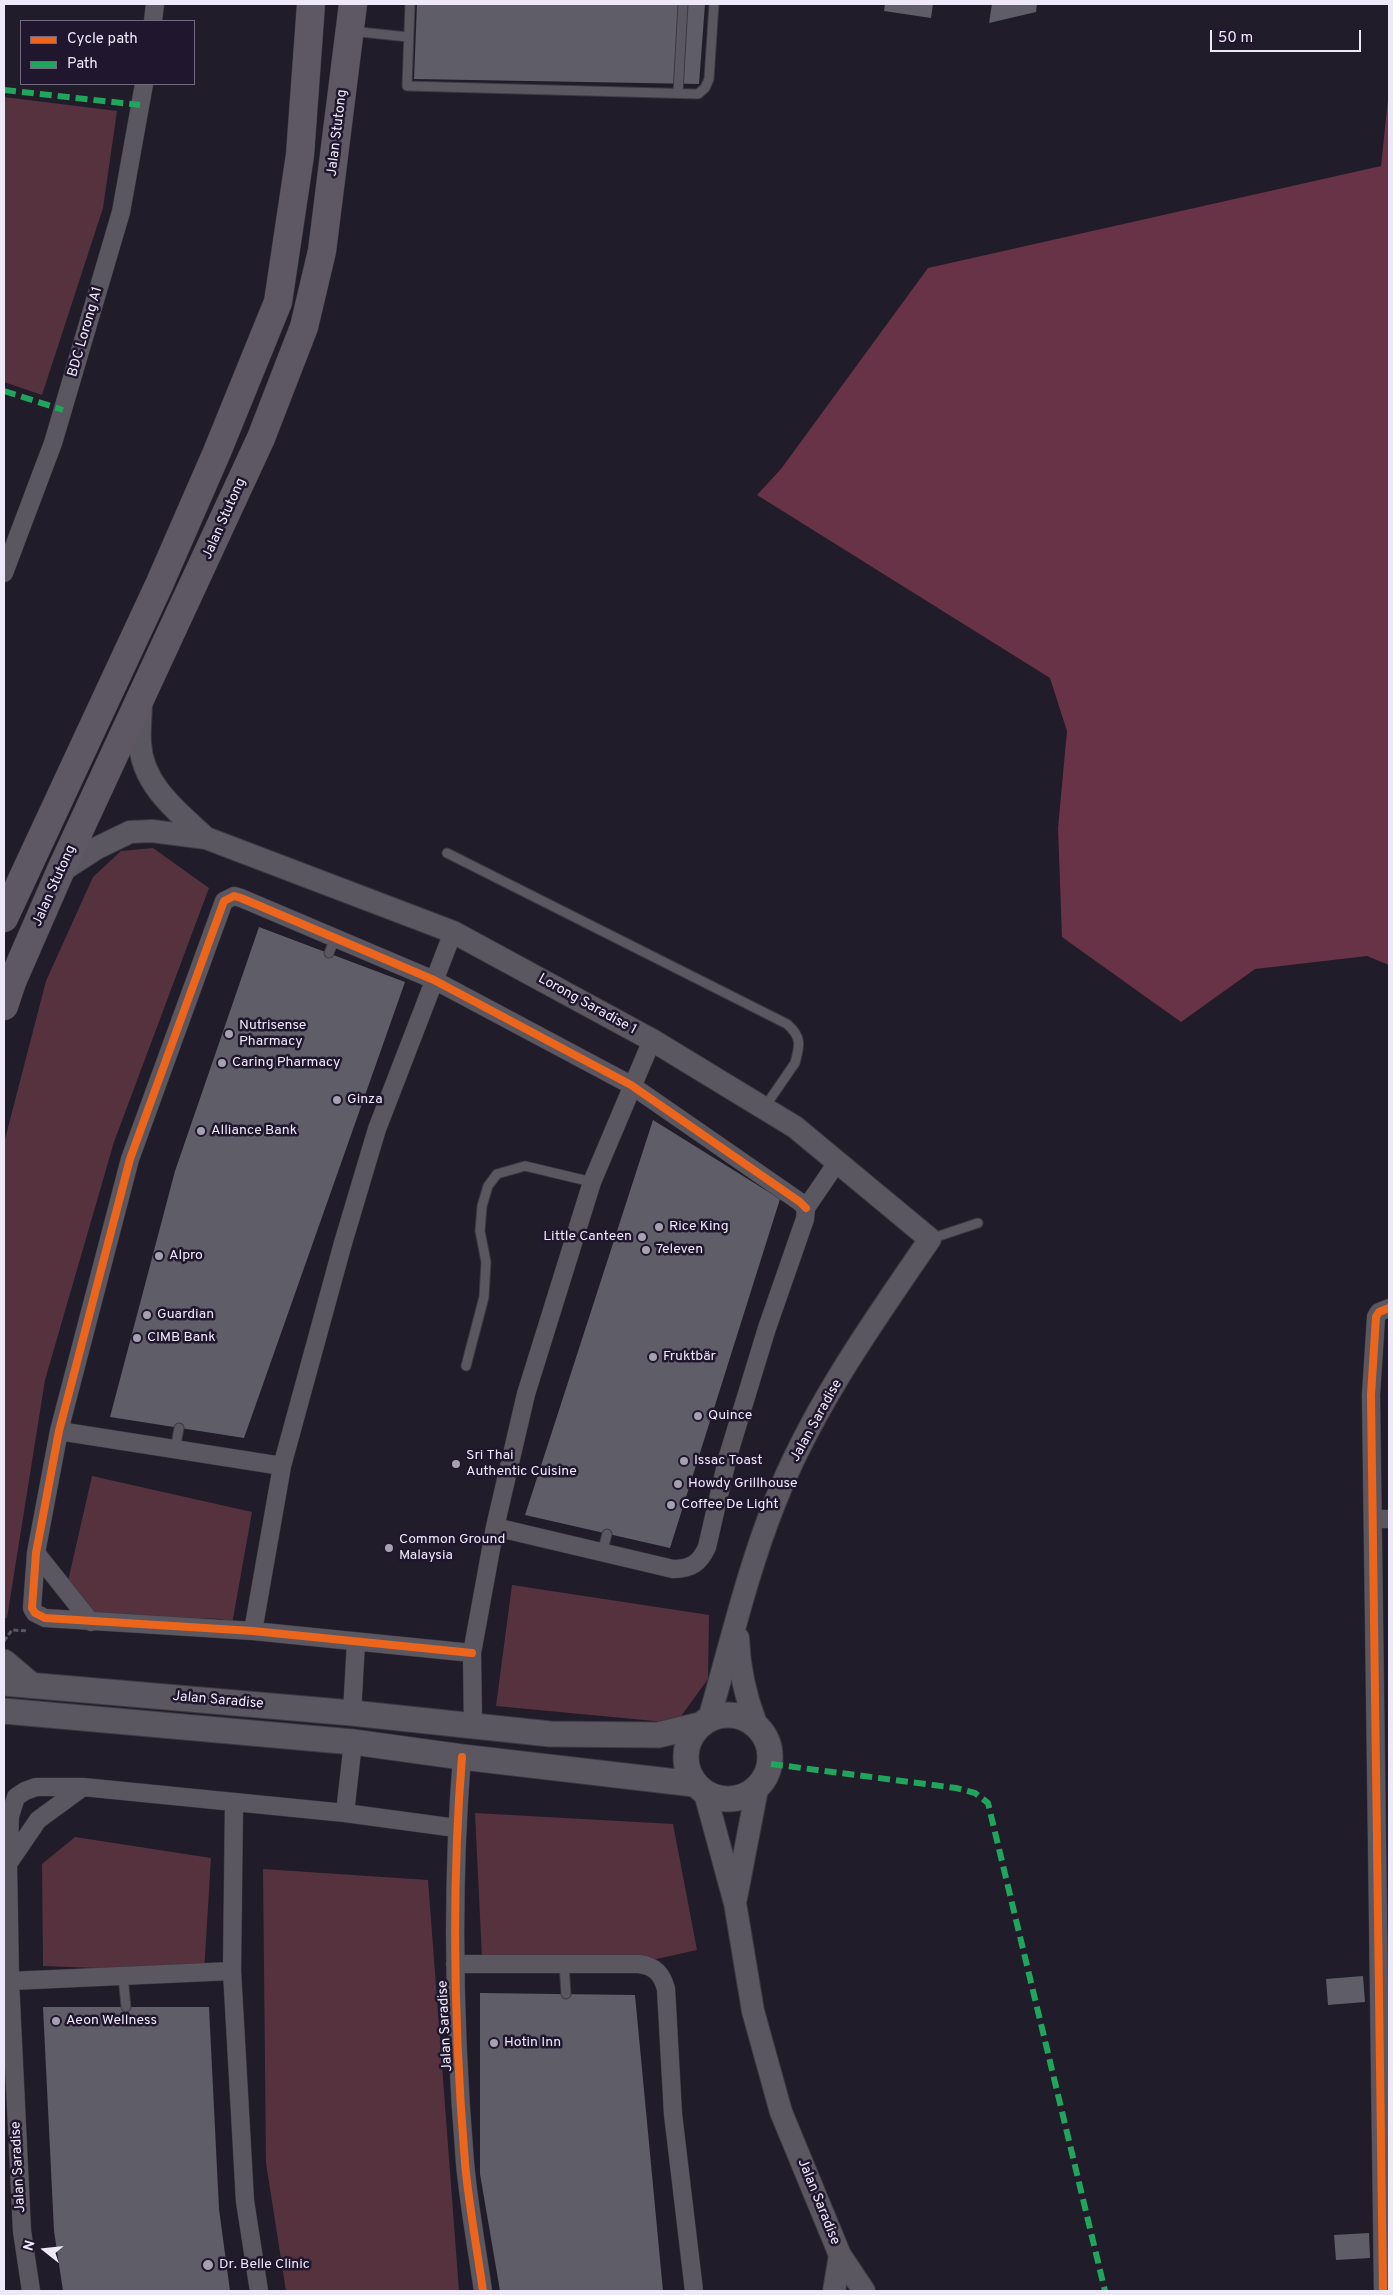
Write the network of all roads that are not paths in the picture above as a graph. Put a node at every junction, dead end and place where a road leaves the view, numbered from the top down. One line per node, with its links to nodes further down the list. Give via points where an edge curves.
1 (155, 4): 7 (street)
2 (311, 4): 17 (main road, via 300,155 278,302 218,452 159,585)
3 (353, 4): 8 (main road, Jalan Stutong)
4 (410, 4): 9 (lane)
5 (683, 4): 11 (lane)
6 (714, 4): 11 (lane, via 709,79 698,94)
7 (153, 20)
8 (351, 31): 9 (lane); 13 (main road, Jalan Stutong, via 322,251 304,327 261,438)
9 (408, 37): 11 (lane, via 407,86)
10 (144, 85): 12 (street, BDC Lorong A1, via 121,212 54,443)
11 (678, 93)
12 (4, 573)
13 (141, 701): 14 (street, via 143,764 156,788); 16 (main road, Jalan Stutong)
14 (206, 838): 16 (street, via 152,831 130,832); 18 (street, Lorong Saradise 1)
15 (447, 853): 23 (lane, via 787,1024 797,1032 799,1047 795,1064)
16 (60, 872): 20 (main road, Jalan Stutong)
17 (4, 918)
18 (453, 932): 19 (street); 21 (street, Lorong Saradise 1)
19 (434, 980): 22 (street); 32 (street, via 332,946 241,898 228,898 220,906 130,1159); 34 (street, via 377,1129)
20 (6, 989)
21 (652, 1040): 22 (street); 23 (street, Lorong Saradise 1)
22 (631, 1085): 25 (street); 26 (street, via 719,1154)
23 (764, 1108): 24 (street, Lorong Saradise 1, via 795,1127)
24 (838, 1161): 26 (street); 28 (street, Lorong Saradise 1)
25 (592, 1182): 30 (lane, via 525,1166 497,1174 488,1186 480,1231 486,1262 484,1297); 36 (street, via 526,1394)
26 (806, 1208): 38 (street, via 728,1456 703,1557 695,1565 674,1569)
27 (978, 1223): 28 (lane)
28 (930, 1239): 40 (street, Jalan Saradise, via 862,1341 810,1428 756,1554)
29 (1389, 1308): 35 (street, via 1376,1316 1371,1395)
30 (466, 1366)
31 (179, 1428): 33 (lane)
32 (59, 1431): 33 (street); 39 (street)
33 (175, 1450): 34 (street)
34 (282, 1466): 42 (street)
35 (1381, 1519): 49 (street)
36 (495, 1527): 38 (street); 44 (street)
37 (607, 1534): 38 (lane)
38 (602, 1553)
39 (36, 1554): 41 (street); 41 (street, via 31,1602 34,1613 45,1618)
40 (738, 1620): 52 (street); 54 (street, via 738,1660 744,1693)
41 (91, 1622): 42 (street)
42 (253, 1632): 43 (street)
43 (356, 1642): 44 (street); 51 (street)
44 (472, 1653): 53 (street)
45 (4, 1662): 47 (main road)
46 (4, 1683): 47 (main road, Jalan Saradise)
47 (30, 1684): 51 (main road, Jalan Saradise)
48 (4, 1711): 50 (main road, Jalan Saradise)
49 (1382, 1711): 63 (street)
50 (40, 1712): 55 (main road); 56 (main road, Jalan Saradise)
51 (352, 1713): 53 (main road, Jalan Saradise)
52 (704, 1722): 53 (main road, Jalan Saradise, via 658,1735 550,1734); 54 (main road, via 729,1715 744,1717); 59 (main road, via 692,1735 686,1754 689,1772)
53 (473, 1724)
54 (756, 1724): 60 (main road, via 770,1749 771,1764)
55 (4, 1729)
56 (353, 1742): 57 (main road, Jalan Saradise); 62 (street)
57 (462, 1757): 59 (main road, Jalan Saradise); 64 (street, Jalan Saradise)
58 (83, 1787): 61 (street, Jalan Saradise); 65 (street, via 38,1820); 65 (street, Jalan Saradise, via 36,1787 24,1790 16,1797 10,1816)
59 (700, 1788): 60 (main road, via 717,1799 732,1800 746,1797); 66 (street, Jalan Saradise)
60 (758, 1789): 66 (street)
61 (234, 1803): 62 (street, Jalan Saradise); 70 (street)
62 (345, 1813): 64 (street, Jalan Saradise)
63 (1383, 1814): 67 (street)
64 (456, 1828): 68 (street, Jalan Saradise)
65 (8, 1863): 72 (street, Jalan Saradise)
66 (735, 1904): 76 (street, Jalan Saradise, via 753,2011 781,2112)
67 (1384, 1934): 75 (street)
68 (455, 1964): 69 (street, Jalan Saradise); 79 (street, Jalan Saradise, via 465,2164)
69 (564, 1964): 73 (lane); 80 (street, Jalan Saradise, via 639,1964 649,1966 664,1979 672,2114)
70 (232, 1970): 71 (street); 78 (street, via 244,2201)
71 (123, 1976): 72 (street); 74 (lane)
72 (10, 1981): 77 (street, Jalan Saradise, via 22,2231)
73 (566, 1994)
74 (126, 2007)
75 (1386, 2121): 83 (street)
76 (840, 2255): 81 (street); 82 (street, Jalan Saradise)
77 (31, 2291)
78 (259, 2291)
79 (483, 2291)
80 (694, 2291)
81 (834, 2291)
82 (864, 2291)
83 (1383, 2291)

